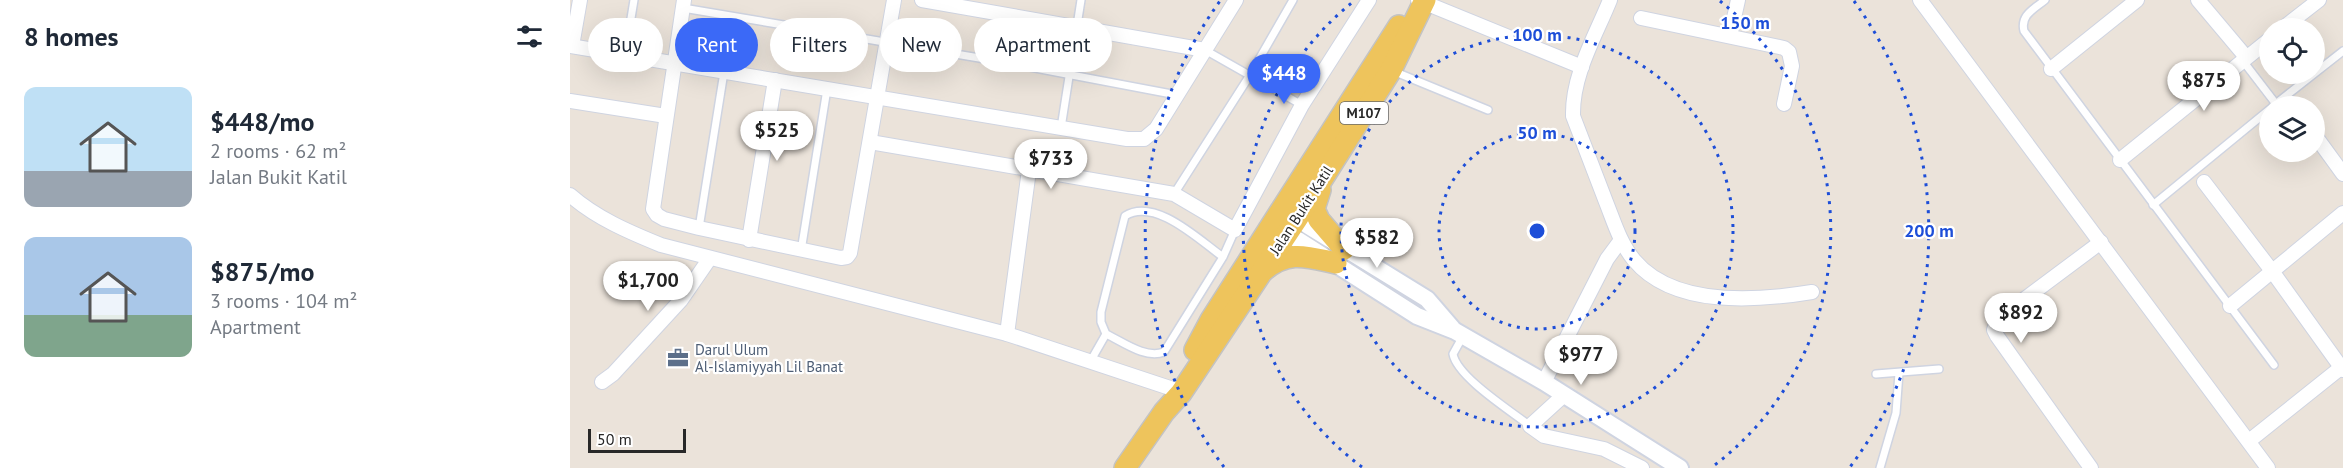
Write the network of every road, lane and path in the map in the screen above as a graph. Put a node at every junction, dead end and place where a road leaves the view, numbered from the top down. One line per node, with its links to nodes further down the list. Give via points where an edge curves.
1 (580, 0): 27 (street)
2 (634, 0): 18 (lane)
3 (894, 0): 19 (street)
4 (922, 0): 20 (street)
5 (1082, 0): 21 (lane)
6 (1293, 0): 42 (lane)
7 (1369, 0): 51 (street)
8 (1610, 0): 36 (street)
9 (1738, 0): 25 (street)
10 (1920, 0): 73 (street)
11 (2045, 0): 37 (lane, via 2024,16 2022,24)
12 (2137, 0): 37 (street)
13 (2198, 0): 33 (street)
14 (2319, 0): 23 (street)
15 (1232, 1): 30 (street)
16 (1420, 1): 36 (street); 38 (main road, Jalan Bukit Katil / M107); 63 (main road, Jalan Bukit Katil / M107)
17 (683, 4): 26 (lane)
18 (631, 18)
19 (891, 18)
20 (1025, 18)
21 (1079, 18)
22 (1641, 18): 25 (street)
23 (2296, 18)
24 (1112, 33): 30 (street)
25 (1730, 36): 50 (street, via 1789,52 1792,66)
26 (880, 41)
27 (571, 46): 29 (street)
28 (2259, 48): 33 (street)
29 (588, 49)
30 (1205, 50): 42 (lane); 45 (street)
31 (2343, 51): 47 (lane)
32 (962, 55): 41 (lane)
33 (2245, 59): 46 (lane); 59 (street)
34 (663, 62): 35 (street)
35 (675, 64): 53 (street)
36 (1582, 67): 72 (street, via 1575,84 1573,116)
37 (2051, 69): 59 (lane)
38 (1391, 70): 52 (lane); 58 (main road, Jalan Bukit Katil / M107)
39 (724, 72): 43 (street); 69 (lane)
40 (881, 72): 48 (street)
41 (1069, 74): 45 (lane); 55 (lane)
42 (1250, 75): 51 (lane); 65 (lane)
43 (775, 80): 44 (street); 71 (street)
44 (827, 89): 48 (street); 75 (lane)
45 (1177, 95): 55 (street, via 1156,129 1144,139)
46 (2267, 96)
47 (2286, 96)
48 (877, 97): 55 (street); 56 (street)
49 (570, 101): 53 (street)
50 (1784, 104)
51 (1302, 105): 70 (street)
52 (1488, 110)
53 (666, 116): 69 (street, via 653,209 664,219)
54 (2259, 118): 66 (lane)
55 (1060, 128)
56 (870, 142): 60 (street); 75 (street, via 850,253 841,258)
57 (2325, 149): 61 (street)
58 (1335, 159): 68 (main road, Jalan Bukit Katil / M107); 76 (main road, via 1316,196 1314,209)
59 (2120, 160): 66 (lane)
60 (1029, 170): 65 (street); 84 (street)
61 (2343, 174)
62 (2204, 182): 79 (street)
63 (1295, 188): 68 (main road); 74 (main road, Jalan Bukit Katil / M107)
64 (570, 195): 78 (street, via 624,230)
65 (1174, 195): 70 (street)
66 (2153, 205): 82 (lane)
67 (2343, 213): 79 (street)
68 (1290, 225): 74 (main road); 76 (street); 80 (main road, Jalan Bukit Katil / M107)
69 (699, 228): 71 (street)
70 (1235, 230): 77 (lane)
71 (749, 240): 75 (street)
72 (1621, 240): 81 (street, via 1650,276 1677,288 1739,300); 93 (street, via 1607,259)
73 (2101, 242): 97 (street); 102 (street, via 1998,320 1994,330)
74 (1257, 248): 94 (main road, Jalan Bukit Katil / M107, via 1211,320)
75 (801, 251)
76 (1340, 256): 80 (main road, via 1299,255 1274,262); 83 (street, via 1417,316)
77 (1223, 257): 85 (lane, via 1164,352 1143,352); 85 (lane, via 1161,214 1141,210 1125,216 1101,312)
78 (710, 258): 84 (street); 92 (street, via 681,300)
79 (2272, 271): 82 (street); 88 (street)
80 (1260, 274): 94 (main road, Jalan Bukit Katil / M107)
81 (1812, 292)
82 (2230, 306): 87 (lane)
83 (1459, 333): 93 (street); 96 (lane, via 1454,362 1483,391)
84 (1007, 334): 86 (street)
85 (1106, 334): 86 (lane)
86 (1090, 362): 94 (street)
87 (2274, 365)
88 (2342, 368): 97 (street)
89 (1940, 369): 90 (lane)
90 (1899, 373): 91 (lane); 101 (lane, via 1896,413)
91 (1876, 374)
92 (602, 382)
93 (1544, 382): 95 (street)
94 (1177, 391): 98 (main road, Jalan Bukit Katil / M107)
95 (1564, 395): 96 (street); 100 (street)
96 (1530, 426): 99 (street, via 1544,436 1604,449)
97 (2249, 441): 103 (street)
98 (1125, 468)
99 (1642, 468)
100 (1680, 468)
101 (1881, 468)
102 (2091, 468)
103 (2268, 468)

